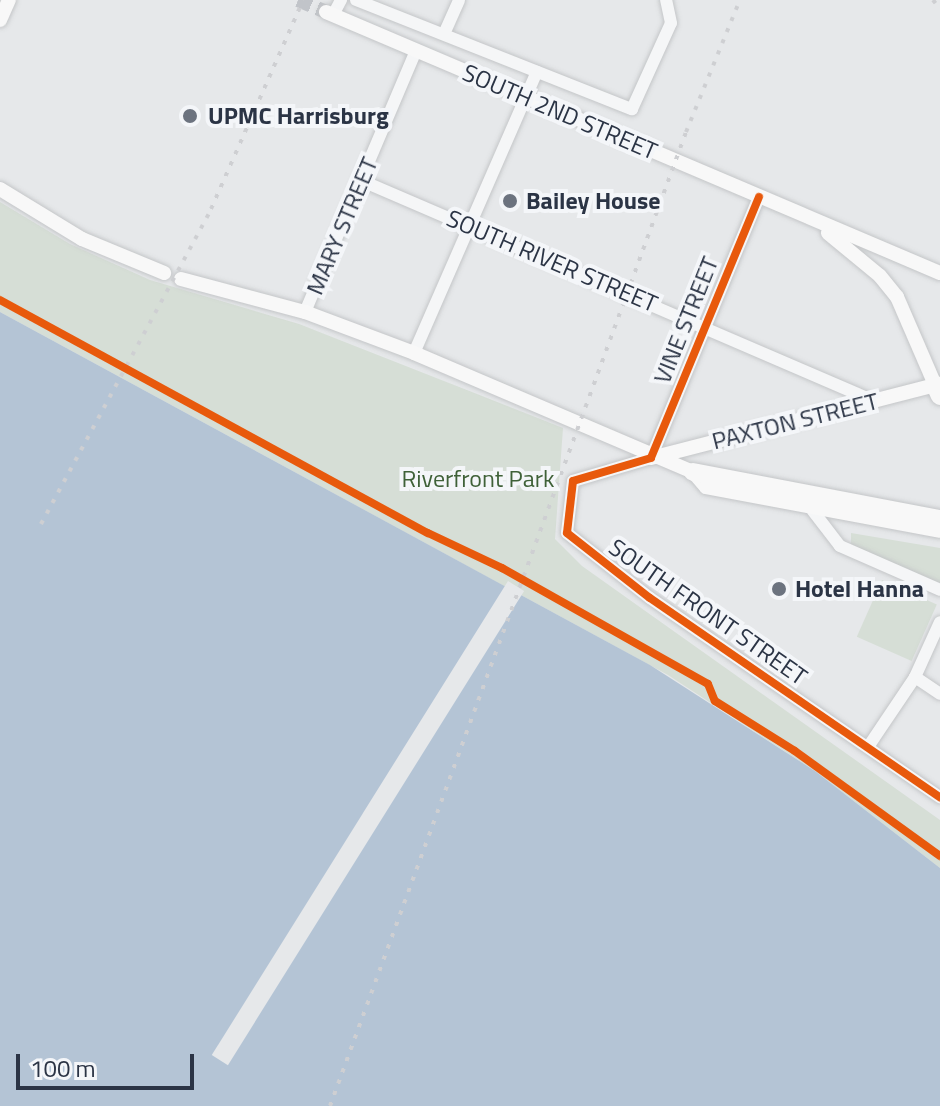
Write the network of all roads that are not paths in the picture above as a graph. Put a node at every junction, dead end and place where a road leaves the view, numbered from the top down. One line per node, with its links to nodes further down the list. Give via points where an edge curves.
1 (9, 0): 7 (main road)
2 (341, 0): 6 (street)
3 (356, 0): 8 (street)
4 (459, 0): 8 (street)
5 (666, 0): 10 (street, via 671,23 632,109)
6 (330, 14): 9 (main road, SOUTH 2ND STREET)
7 (0, 20)
8 (444, 34): 10 (street)
9 (416, 51): 11 (main road, SOUTH 2ND STREET); 12 (street, MARY STREET)
10 (537, 72): 11 (street)
11 (526, 98): 14 (main road, SOUTH 2ND STREET); 16 (street)
12 (360, 180): 16 (street, SOUTH RIVER STREET); 20 (street, MARY STREET)
13 (0, 189): 17 (main road, via 82,239)
14 (759, 197): 15 (main road, SOUTH 2ND STREET); 21 (street, VINE STREET)
15 (793, 211): 18 (main road, SOUTH 2ND STREET); 23 (main road, SOUTH 2ND STREET, via 880,276 907,315)
16 (470, 226): 21 (street, SOUTH RIVER STREET); 22 (street)
17 (164, 273)
18 (940, 273)
19 (181, 279): 20 (main road)
20 (305, 312): 22 (main road)
21 (705, 326): 24 (street, SOUTH RIVER STREET); 25 (street, VINE STREET)
22 (414, 353): 25 (main road)
23 (938, 388): 24 (main road, PAXTON STREET)
24 (874, 401): 25 (main road, PAXTON STREET)
25 (651, 458): 26 (main road); 34 (street, SOUTH FRONT STREET, via 573,481 567,533 650,598)
26 (693, 472): 27 (main road, via 706,487); 28 (highway)
27 (813, 511): 29 (main road); 30 (street, via 840,546)
28 (940, 519)
29 (940, 531)
30 (940, 590)
31 (940, 622): 32 (street)
32 (915, 677): 33 (street); 34 (street)
33 (940, 694)
34 (868, 747): 35 (street, SOUTH FRONT STREET)
35 (940, 797)

